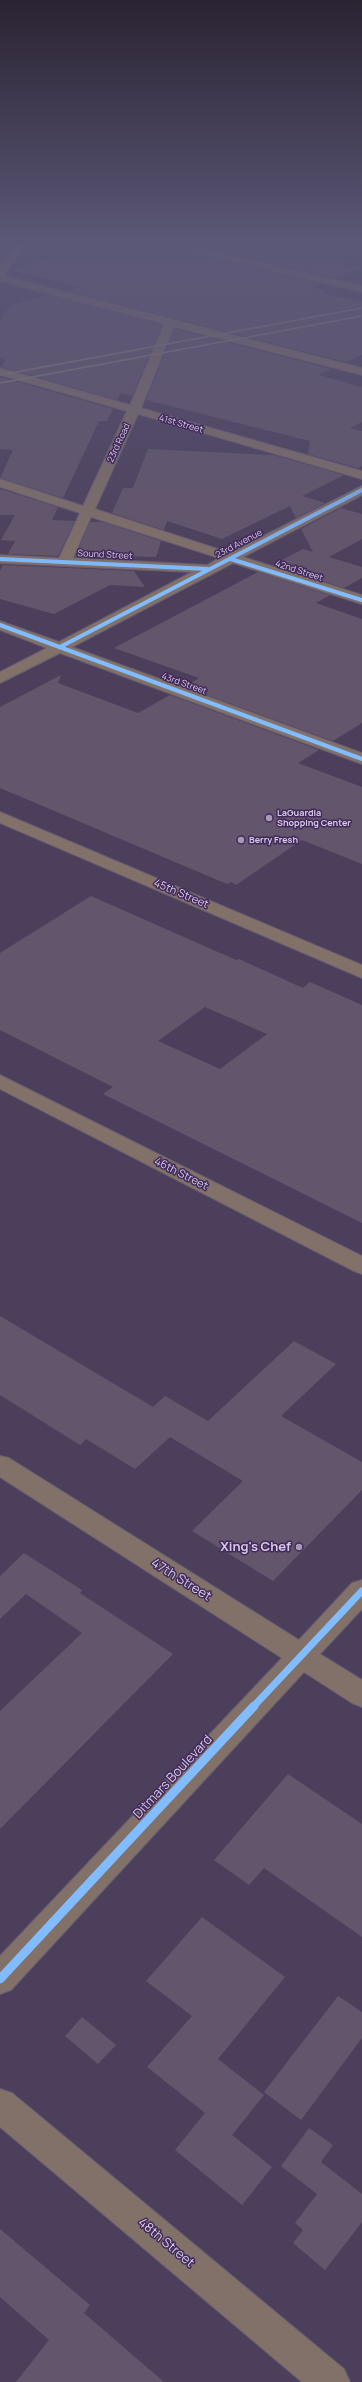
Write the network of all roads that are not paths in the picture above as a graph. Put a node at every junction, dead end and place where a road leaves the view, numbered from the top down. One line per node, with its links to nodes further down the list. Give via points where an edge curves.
1 (157, 354): 5 (street, 23rd Road)
2 (292, 354): 4 (street)
3 (0, 371): 5 (street, 41st Street)
4 (362, 372)
5 (134, 411): 6 (street, 41st Street); 9 (street, 23rd Road)
6 (362, 475)
7 (0, 483): 9 (street, 42nd Street)
8 (362, 490): 11 (street, 23rd Avenue)
9 (87, 512): 11 (street, 42nd Street); 12 (street, 23rd Road)
10 (0, 559): 12 (street, Sound Street)
11 (231, 559): 13 (street, 23rd Avenue); 14 (street, 42nd Street)
12 (64, 562): 13 (street, Sound Street)
13 (210, 569): 16 (street, 23rd Avenue)
14 (362, 600)
15 (0, 625): 16 (street, 43rd Street)
16 (60, 647): 17 (street, 23rd Avenue); 18 (street, 43rd Street)
17 (0, 678)
18 (362, 759)
19 (0, 817): 20 (street, 45th Street)
20 (362, 972)
21 (0, 1081): 22 (street, 46th Street)
22 (362, 1266)
23 (0, 1465): 25 (street, 47th Street)
24 (362, 1591): 25 (street, Ditmars Boulevard)
25 (301, 1657): 26 (street, 47th Street); 27 (street, Ditmars Boulevard)
26 (362, 1695)
27 (0, 1979)
28 (0, 2105): 29 (street, 48th Street)
29 (331, 2382)

